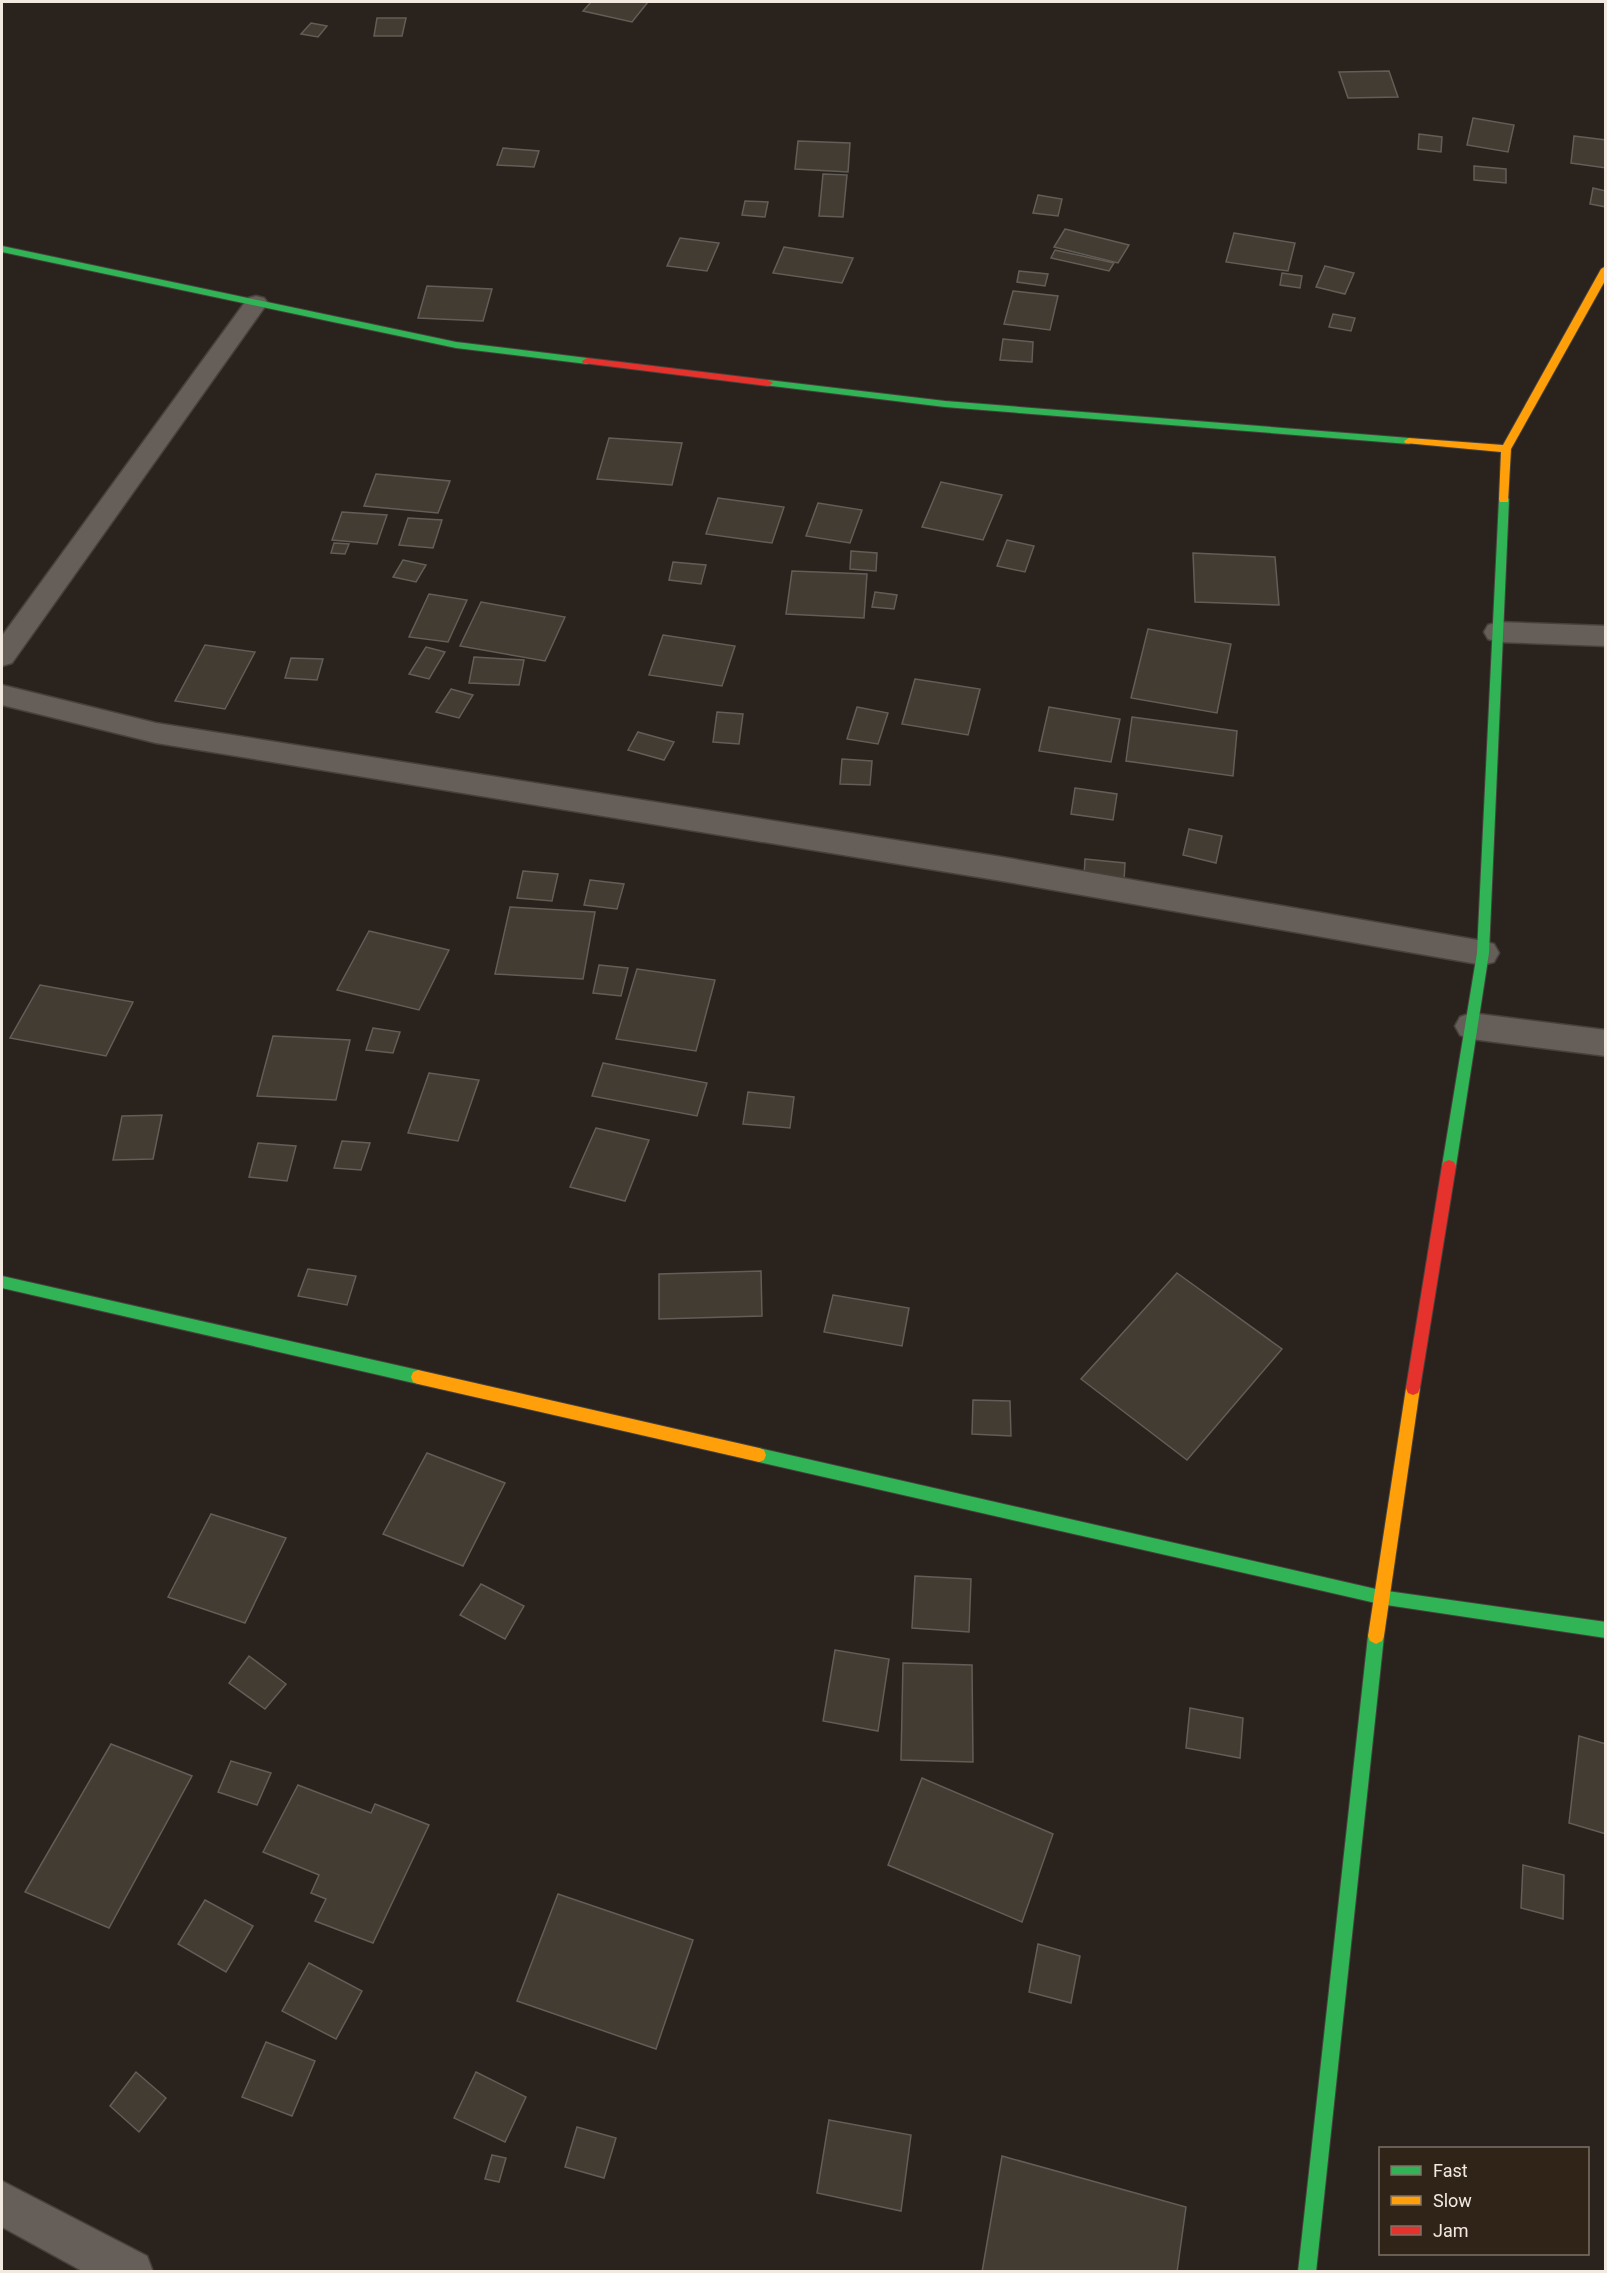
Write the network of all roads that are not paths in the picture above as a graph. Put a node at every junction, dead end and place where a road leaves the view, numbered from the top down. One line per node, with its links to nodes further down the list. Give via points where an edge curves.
1 (2, 247): 3 (street)
2 (1605, 268): 4 (street)
3 (255, 303): 4 (street, via 456,345 933,403); 7 (street)
4 (1506, 449): 5 (street)
5 (1498, 632): 6 (street); 9 (street)
6 (1605, 636)
7 (2, 656)
8 (2, 695): 9 (street, via 156,733 996,868)
9 (1483, 953): 10 (street)
10 (1471, 1026): 11 (street); 13 (street)
11 (1605, 1043)
12 (2, 1282): 13 (street)
13 (1380, 1597): 14 (street); 17 (street)
14 (1605, 1630)
15 (2, 2203): 16 (street)
16 (131, 2271)
17 (1307, 2271)

